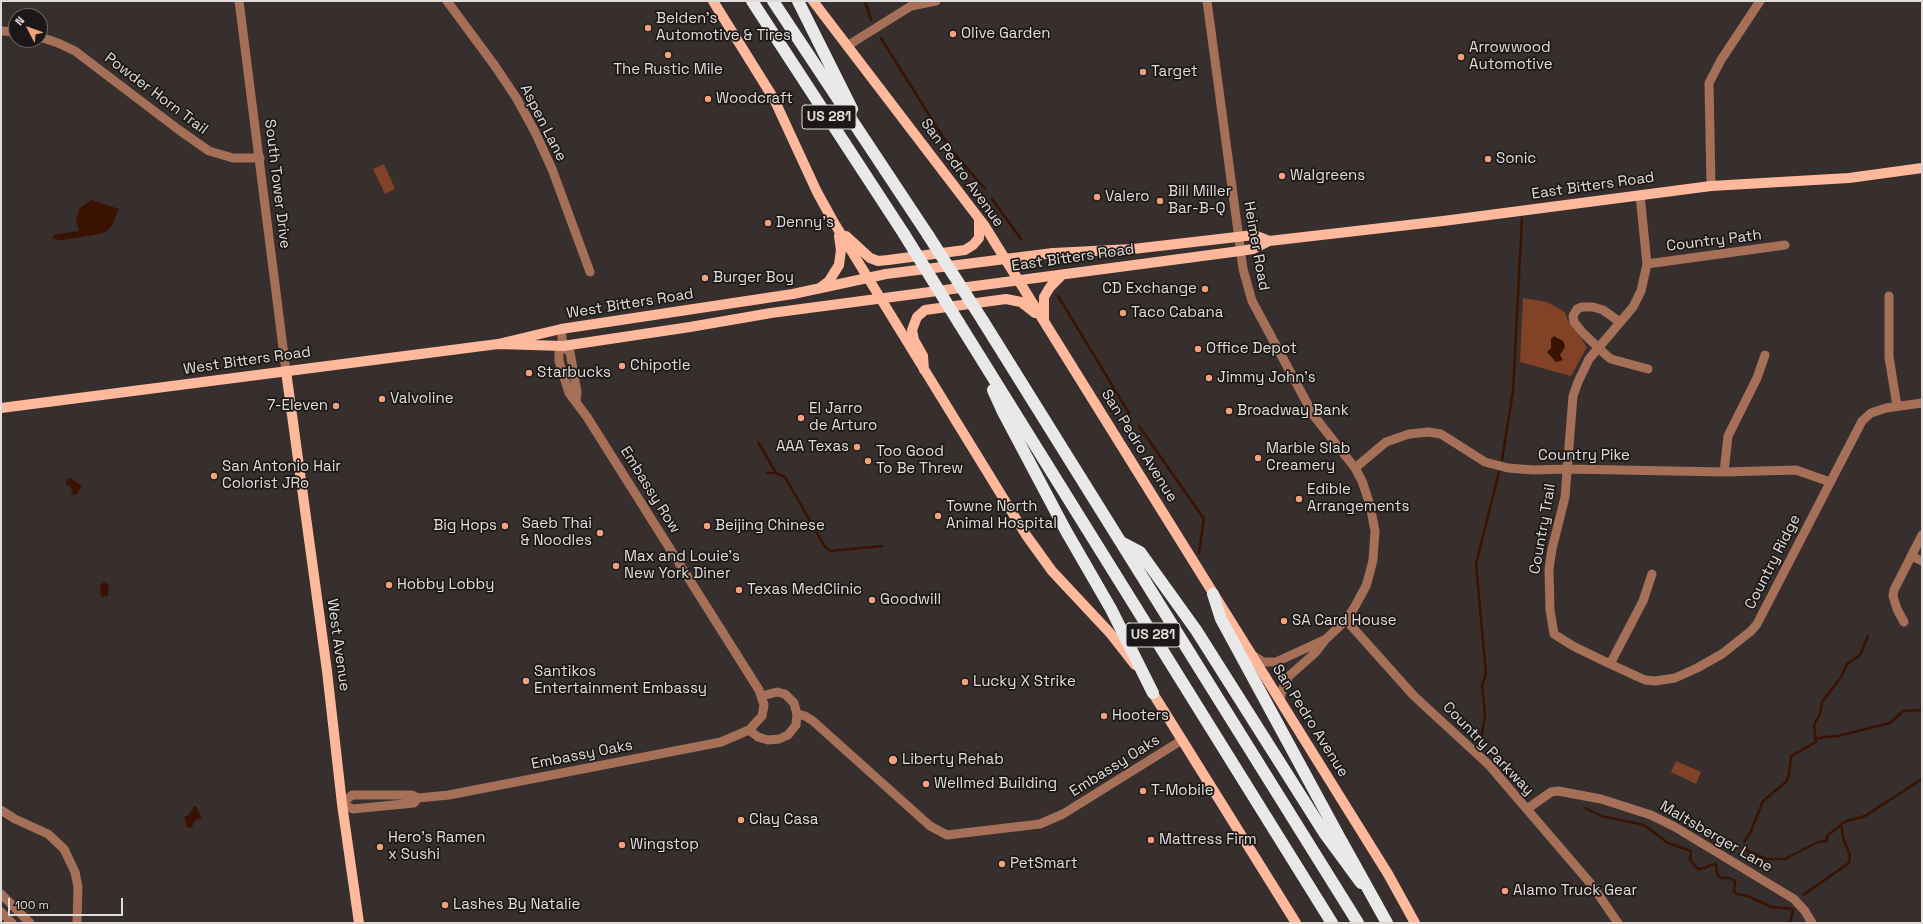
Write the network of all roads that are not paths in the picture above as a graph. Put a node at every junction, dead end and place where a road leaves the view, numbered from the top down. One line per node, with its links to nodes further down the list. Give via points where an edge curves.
1 (240, 1): 14 (street, South Tower Drive)
2 (447, 1): 26 (street, Aspen Lane, via 500,73 535,132 552,169)
3 (713, 1): 19 (main road, via 774,99)
4 (752, 1): 38 (highway, US 281, bridge, via 904,234)
5 (773, 1): 13 (highway, US 281)
6 (798, 1): 13 (highway, via 840,83)
7 (813, 1): 12 (main road, San Pedro Avenue)
8 (936, 1): 12 (street, via 910,6)
9 (1207, 1): 20 (street, Heimer Road)
10 (1760, 1): 16 (street, via 1709,83)
11 (48, 40): 14 (street, Powder Horn Trail, via 75,51 209,151 233,158)
12 (847, 46): 18 (main road, San Pedro Avenue)
13 (864, 138): 52 (highway, US 281, bridge, via 983,321)
14 (260, 158): 43 (street, South Tower Drive)
15 (1922, 168): 16 (main road, East Bitters Road, via 1848,178)
16 (1711, 186): 17 (main road, East Bitters Road)
17 (1640, 195): 21 (main road, East Bitters Road); 25 (street, Country Trail)
18 (979, 218): 19 (main road, via 979,238 973,246 965,250 883,261 868,257); 24 (main road, San Pedro Avenue)
19 (832, 221): 28 (main road); 30 (main road, via 840,242 840,262 829,281)
20 (1238, 237): 21 (main road, East Bitters Road, via 1254,235); 23 (street, Heimer Road); 24 (main road, East Bitters Road, via 1133,249 1053,253)
21 (1269, 241): 23 (main road, East Bitters Road, via 1252,249)
22 (1785, 245): 25 (street, Country Path)
23 (1240, 251): 27 (main road, East Bitters Road); 47 (street, Heimer Road, via 1252,301 1262,321 1314,416)
24 (1005, 259): 28 (main road, West Bitters Road); 29 (main road, San Pedro Avenue)
25 (1647, 264): 34 (street, Country Trail, via 1641,291 1633,307)
26 (590, 272)
27 (1061, 276): 29 (main road, East Bitters Road); 33 (main road, via 1044,296)
28 (867, 278): 30 (main road, West Bitters Road); 32 (main road)
29 (1019, 281): 32 (main road, East Bitters Road); 33 (main road, San Pedro Avenue)
30 (815, 290): 35 (main road, West Bitters Road)
31 (1889, 296): 45 (street, via 1889,357)
32 (880, 299): 37 (main road, West Bitters Road, via 771,313 690,328); 42 (main road)
33 (1044, 322): 42 (main road, via 1023,304 1008,299 925,310 917,316 912,330 913,338 923,356); 56 (main road, San Pedro Avenue)
34 (1620, 322): 39 (street, Country Trail); 39 (street, via 1603,310 1582,306 1576,309 1574,322)
35 (561, 329): 36 (main road, West Bitters Road); 37 (street, Embassy Row)
36 (498, 344): 37 (main road, West Bitters Road); 43 (main road, West Bitters Road)
37 (563, 346): 63 (street, Embassy Row, via 559,355 562,375 569,393)
38 (974, 347): 62 (highway, via 1003,412 1074,546 1111,609); 80 (highway, US 281)
39 (1598, 348): 41 (street, via 1612,359); 48 (street, Country Trail, via 1583,370 1573,396)
40 (1765, 355): 49 (street, via 1757,378 1728,436)
41 (1648, 369)
42 (924, 370): 62 (main road, via 1035,548 1062,582 1119,644)
43 (286, 371): 46 (main road, West Bitters Road); 69 (main road, West Avenue, via 327,671)
44 (1922, 403): 45 (street, Country Ridge)
45 (1897, 406): 50 (street, Country Ridge, via 1871,412 1862,421)
46 (1, 408)
47 (1355, 468): 48 (street, Country Pike, via 1386,442 1409,434 1428,432 1446,436 1485,462 1508,468); 57 (street, Heimer Road, via 1370,505 1375,544 1366,586)
48 (1567, 469): 49 (street, Country Pike); 61 (street, Country Trail, via 1565,497 1549,569 1550,610 1554,634)
49 (1724, 472): 50 (street, Country Pike, via 1796,470)
50 (1830, 482): 61 (street, Country Ridge, via 1758,624 1751,631 1722,654 1675,678 1646,680)
51 (1922, 535): 53 (street)
52 (1120, 541): 81 (highway, US 281); 82 (highway, via 1140,552 1196,630 1325,834)
53 (1911, 556): 54 (street); 58 (street, via 1893,596)
54 (1922, 560)
55 (1652, 574): 61 (street, via 1643,601)
56 (1213, 594): 60 (main road, San Pedro Avenue); 82 (highway, bridge, via 1221,619)
57 (1346, 620): 59 (street, Heimer Road); 70 (street, Country Parkway, via 1414,696 1489,765)
58 (1904, 622)
59 (1325, 640): 60 (street, Heimer Road, via 1273,662 1262,661); 64 (street, Heimer Road, via 1315,653 1289,676)
60 (1250, 652): 64 (main road, San Pedro Avenue)
61 (1610, 664)
62 (1153, 693): 67 (main road)
63 (762, 696): 65 (street, via 777,692 785,694 794,703); 66 (street, Embassy Oaks, via 762,716)
64 (1280, 701): 83 (main road, San Pedro Avenue, via 1388,874)
65 (797, 714): 66 (street, via 796,725 788,735 779,739 768,740 758,737); 67 (street, Embassy Oaks, via 813,721 930,826 947,835 1040,824 1063,814)
66 (749, 730): 68 (street, Embassy Oaks, via 721,742 449,795)
67 (1182, 740): 79 (main road)
68 (418, 798): 69 (street, Embassy Oaks, via 414,803 353,808); 69 (street, Embassy Oaks, via 412,795 352,795)
69 (342, 804): 78 (main road, West Avenue)
70 (1527, 809): 84 (street, Country Parkway, via 1591,884); 85 (street, Maltsberger Lane, via 1551,792 1558,791 1601,799 1651,814 1794,899)
71 (1, 810): 77 (street, via 48,834 64,850 70,859 76,880)
72 (1, 894): 73 (street)
73 (8, 902): 74 (street); 76 (street)
74 (1, 910): 75 (street)
75 (12, 923)
76 (30, 923)
77 (77, 923)
78 (359, 923)
79 (1296, 923)
80 (1332, 923)
81 (1358, 923)
82 (1388, 923)
83 (1415, 923)
84 (1618, 923)
85 (1812, 923)

